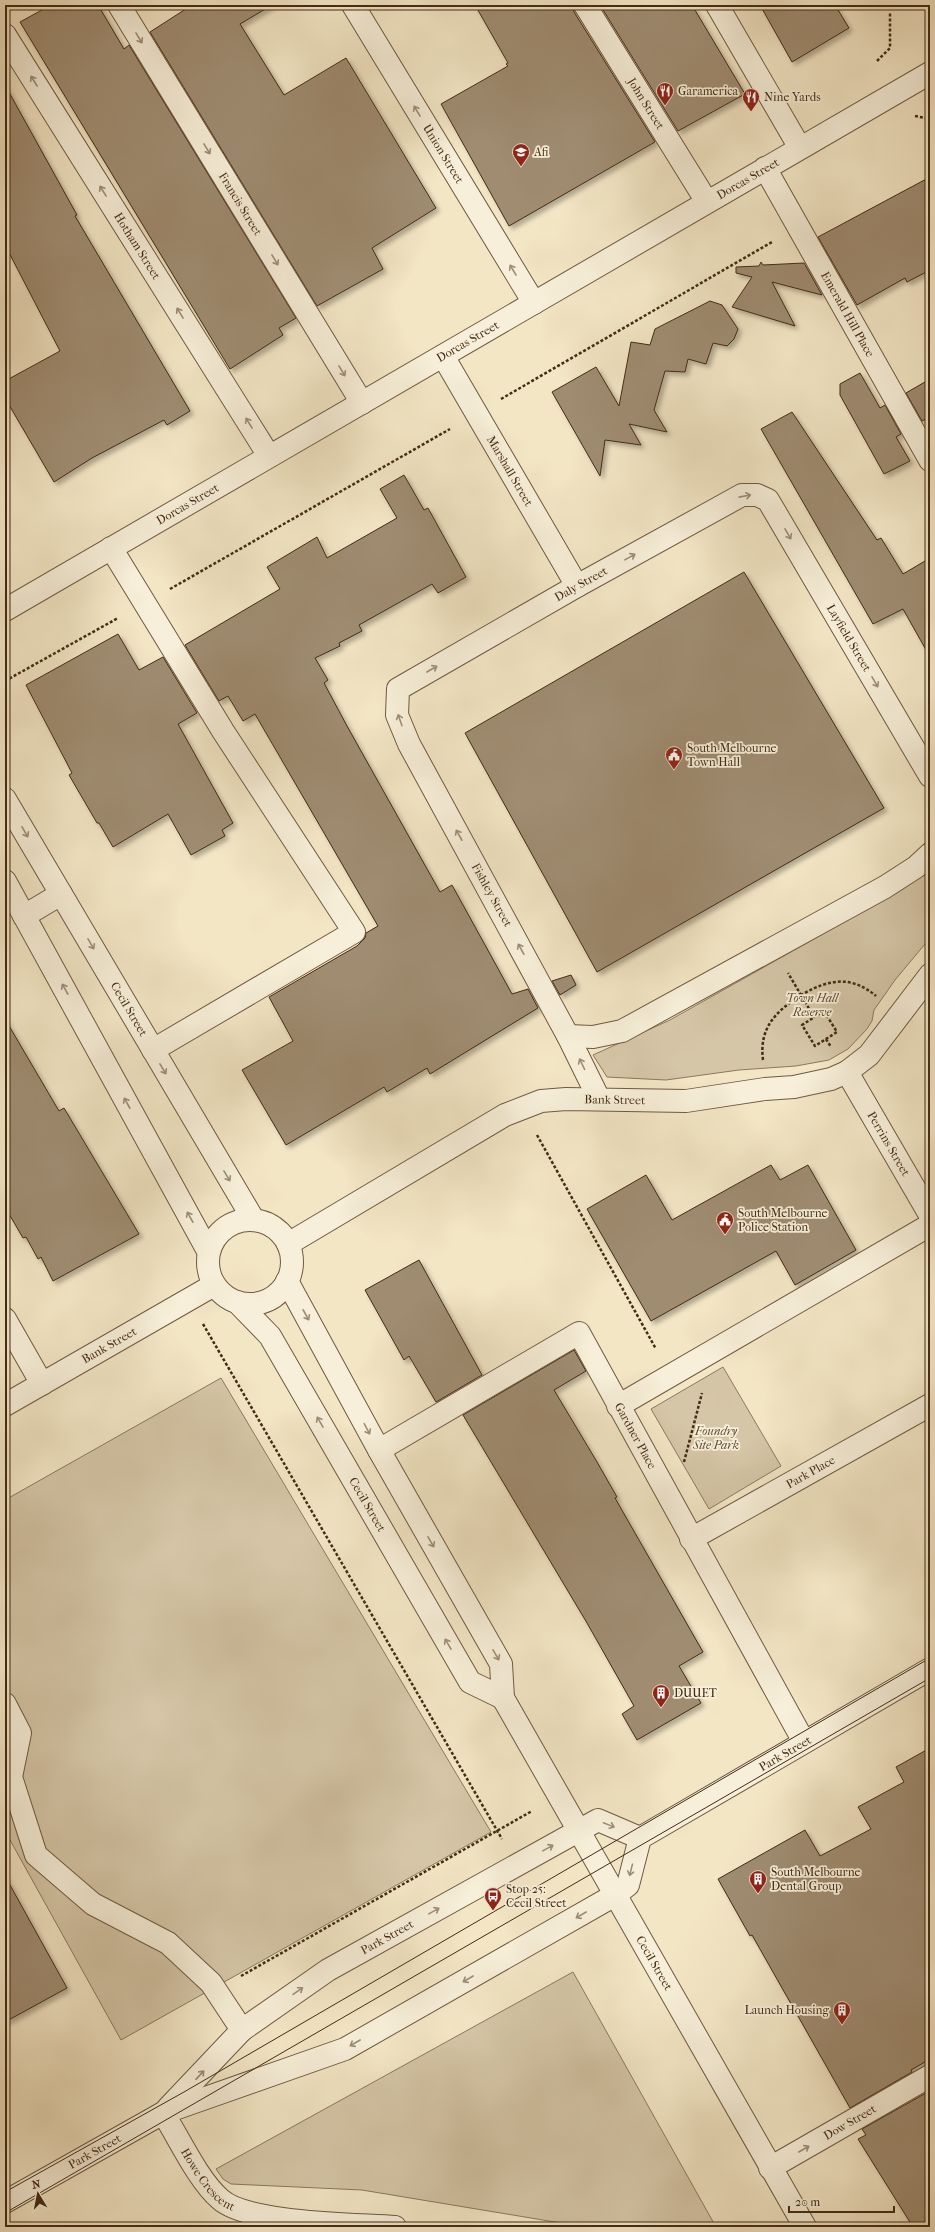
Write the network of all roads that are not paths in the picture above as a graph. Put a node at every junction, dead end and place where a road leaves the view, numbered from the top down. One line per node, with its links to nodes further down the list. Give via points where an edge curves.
1 (118, 5): 12 (street, Francis Street, one-way to 12)
2 (353, 5): 10 (street, Union Street, one-way to 2)
3 (585, 5): 9 (street, John Street)
4 (717, 5): 7 (street)
5 (5, 36): 13 (street, Hotham Street, one-way to 5)
6 (930, 73): 7 (street, Dorcas Street)
7 (800, 148): 8 (street, Dorcas Street)
8 (765, 168): 9 (street, Dorcas Street); 14 (street, Emerald Hill Place)
9 (707, 202): 10 (street, Dorcas Street)
10 (534, 303): 11 (street, Dorcas Street)
11 (443, 356): 12 (street, Dorcas Street); 17 (street, Marshall Street)
12 (362, 403): 13 (street, Dorcas Street)
13 (270, 456): 16 (street, Dorcas Street)
14 (930, 460)
15 (768, 500): 17 (street, Daly Street, one-way to 15, via 742,495 757,495); 20 (street, Layfield Street, one-way to 20)
16 (112, 548): 18 (street, Dorcas Street); 28 (street, via 223,731 354,932)
17 (577, 586): 19 (street, Daly Street, one-way to 17)
18 (5, 610)
19 (398, 689): 27 (street, Fishley Street, one-way to 19, via 409,744 397,715)
20 (930, 776)
21 (5, 799): 24 (street, Cecil Street, one-way to 24)
22 (930, 854): 27 (street, via 901,878 622,1031 594,1037)
23 (5, 881): 25 (street)
24 (61, 894): 25 (street); 28 (street, Cecil Street, one-way to 28)
25 (24, 916): 35 (street, one-way to 25)
26 (930, 975): 29 (street, Bank Street, via 870,1055)
27 (568, 1036): 30 (street, Fishley Street, one-way to 27)
28 (153, 1050): 32 (street, Cecil Street, one-way to 32)
29 (847, 1072): 30 (street, Bank Street, via 816,1082 675,1102); 31 (street, Perrins Street)
30 (599, 1099): 34 (street, Bank Street, via 541,1101 522,1108 376,1190)
31 (930, 1215)
32 (253, 1219): 34 (street, via 280,1232); 35 (street, via 238,1220 226,1226 214,1239)
33 (930, 1225): 43 (street)
34 (288, 1244): 36 (street, via 292,1259)
35 (208, 1251): 37 (street, via 207,1266)
36 (287, 1281): 38 (street, via 283,1288 268,1300 253,1304); 44 (street, Cecil Street, one-way to 44)
37 (214, 1285): 38 (street, via 224,1295); 40 (street, Bank Street)
38 (238, 1302): 47 (street, Cecil Street, one-way to 38, via 470,1682 270,1336)
39 (5, 1319): 40 (street)
40 (42, 1384): 41 (street, Bank Street)
41 (5, 1405)
42 (930, 1405): 45 (street, Park Place)
43 (618, 1406): 44 (street, Gardner Place, via 579,1333); 45 (street, Gardner Place)
44 (379, 1450): 47 (street, Cecil Street, one-way to 47, via 501,1664)
45 (691, 1539): 49 (street, Gardner Place)
46 (930, 1669): 49 (street, Park Street)
47 (503, 1698): 50 (street, Cecil Street)
48 (5, 1704): 53 (street, via 20,1733 11,1777 36,1855 93,1904 168,1943 211,1982)
49 (804, 1742): 51 (street, Park Street)
50 (578, 1831): 51 (street, Park Street, one-way to 51, via 598,1820); 52 (street, Cecil Street); 53 (street, Park Street, one-way to 50, via 328,1970)
51 (640, 1838): 52 (street, Park Street, one-way to 52, via 628,1885)
52 (615, 1895): 55 (street, Park Street, one-way to 55, via 345,2049); 56 (street, Cecil Street)
53 (242, 2030): 55 (street, Park Street, one-way to 53)
54 (930, 2076): 56 (street, Dow Street, one-way to 54)
55 (163, 2113): 57 (street, Park Street); 58 (street, Howe Crescent, via 211,2190 224,2203 236,2209 256,2215 289,2219)
56 (770, 2168): 59 (street, Cecil Street)
57 (5, 2202)
58 (395, 2227)
59 (805, 2227)

